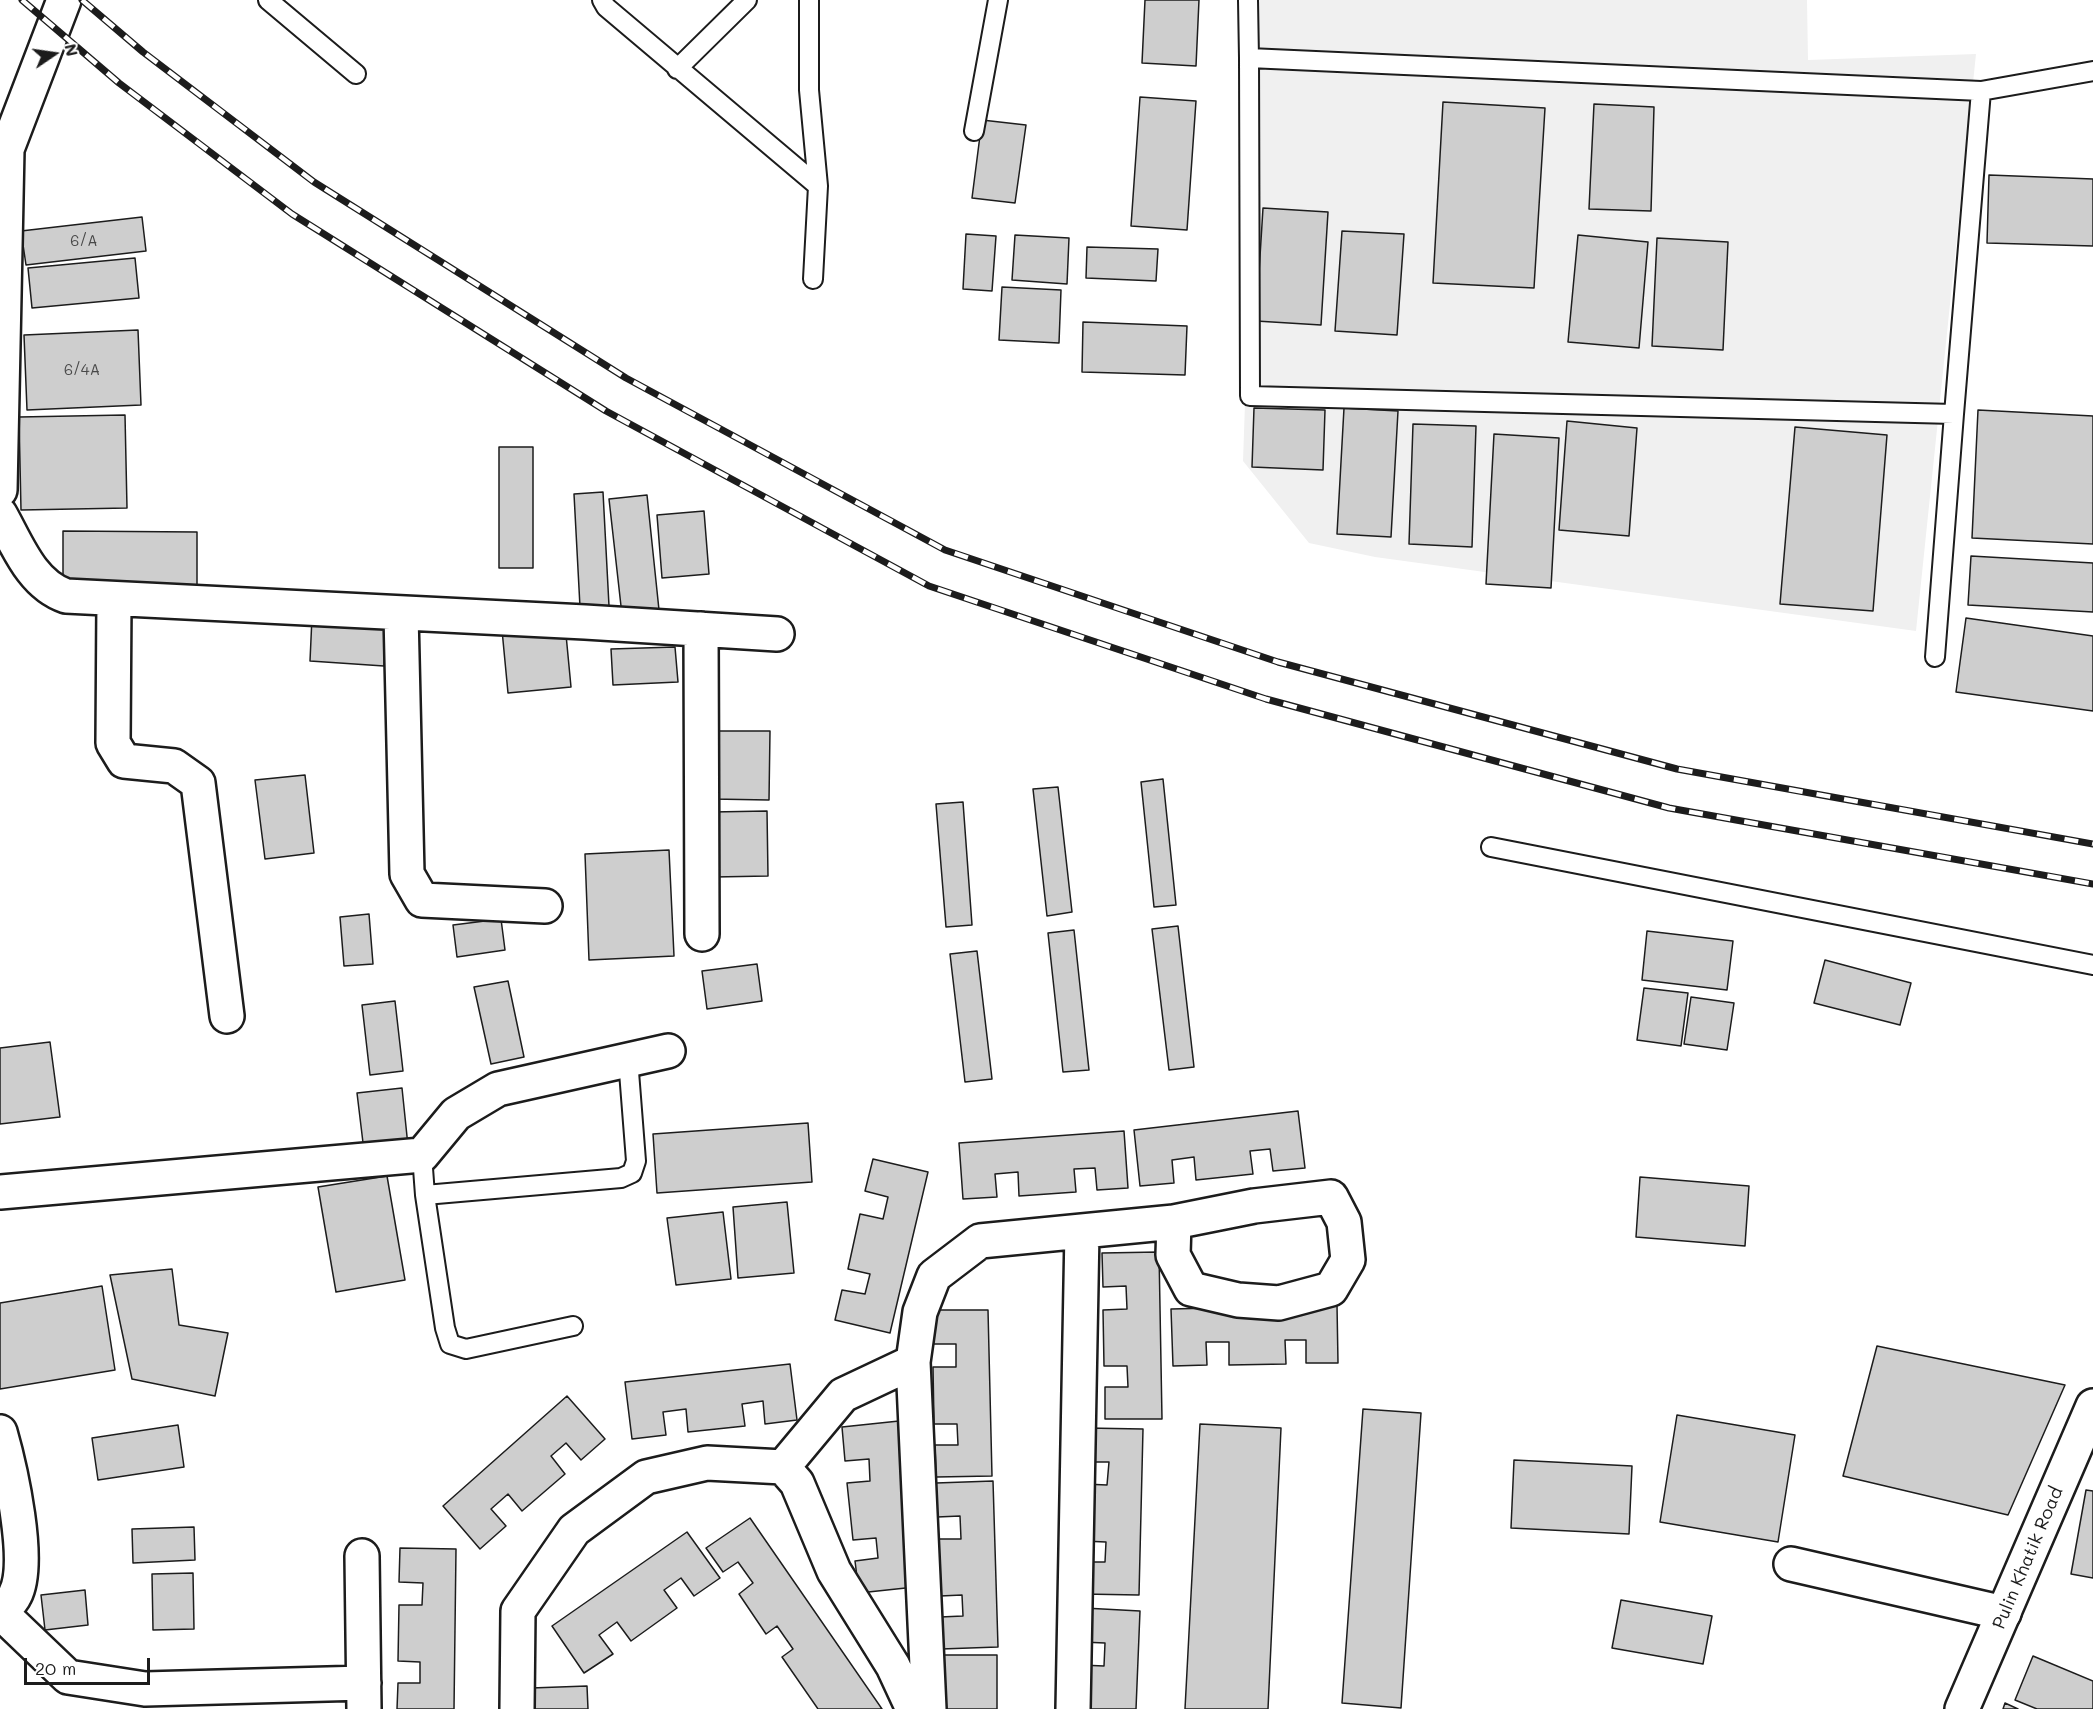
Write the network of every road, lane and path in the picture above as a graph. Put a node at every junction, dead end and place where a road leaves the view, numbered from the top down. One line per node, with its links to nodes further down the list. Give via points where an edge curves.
1 (64, 0): 14 (street)
2 (268, 0): 11 (lane)
3 (602, 0): 9 (lane)
4 (747, 0): 9 (lane)
5 (809, 0): 15 (lane, via 809,90)
6 (998, 0): 13 (lane)
7 (1248, 0): 8 (lane)
8 (1249, 58): 12 (lane); 18 (lane, via 1250,396)
9 (677, 69): 15 (lane)
10 (2093, 71): 12 (lane)
11 (356, 74)
12 (1981, 91): 18 (lane)
13 (974, 131)
14 (4, 149): 16 (street)
15 (818, 186): 17 (lane)
16 (2, 265): 19 (street)
17 (813, 279)
18 (1954, 414): 25 (lane)
19 (0, 490)
20 (0, 514): 21 (street, via 28,565 52,591)
21 (114, 600): 22 (street); 30 (street, via 113,743 124,761 174,766 198,783)
22 (401, 614): 23 (street); 27 (street, via 407,874 422,900)
23 (701, 629): 24 (street); 28 (street)
24 (777, 634)
25 (1935, 657)
26 (1491, 847): 29 (lane)
27 (545, 906)
28 (702, 934)
29 (2093, 965)
30 (227, 1016)
31 (668, 1052): 32 (street)
32 (628, 1059): 33 (street, via 498,1089 456,1114); 35 (lane, via 636,1161 632,1173 621,1178)
33 (422, 1155): 34 (street); 35 (lane)
34 (0, 1192)
35 (424, 1195): 38 (lane, via 450,1344 466,1349)
36 (1174, 1221): 36 (street, via 1331,1197 1344,1222 1348,1260 1331,1289 1280,1303 1238,1300 1191,1289 1173,1255); 37 (street)
37 (1082, 1231): 39 (street, via 980,1241 934,1276 920,1312); 51 (street)
38 (573, 1326)
39 (914, 1362): 42 (street, via 843,1395); 50 (street)
40 (2093, 1406): 46 (street, Pulin Khatik Road)
41 (0, 1432): 45 (street, via 8,1459 23,1563 15,1595)
42 (783, 1467): 48 (street, via 707,1463 646,1478 574,1530 518,1611); 49 (street, via 797,1483 834,1571 893,1666)
43 (362, 1556): 47 (street)
44 (1791, 1564): 46 (street)
45 (0, 1613): 47 (street, via 68,1677 145,1689)
46 (2004, 1614): 52 (street, Pulin Khatik Road)
47 (364, 1696)
48 (517, 1709)
49 (914, 1709)
50 (929, 1709)
51 (1073, 1709)
52 (1962, 1709)

